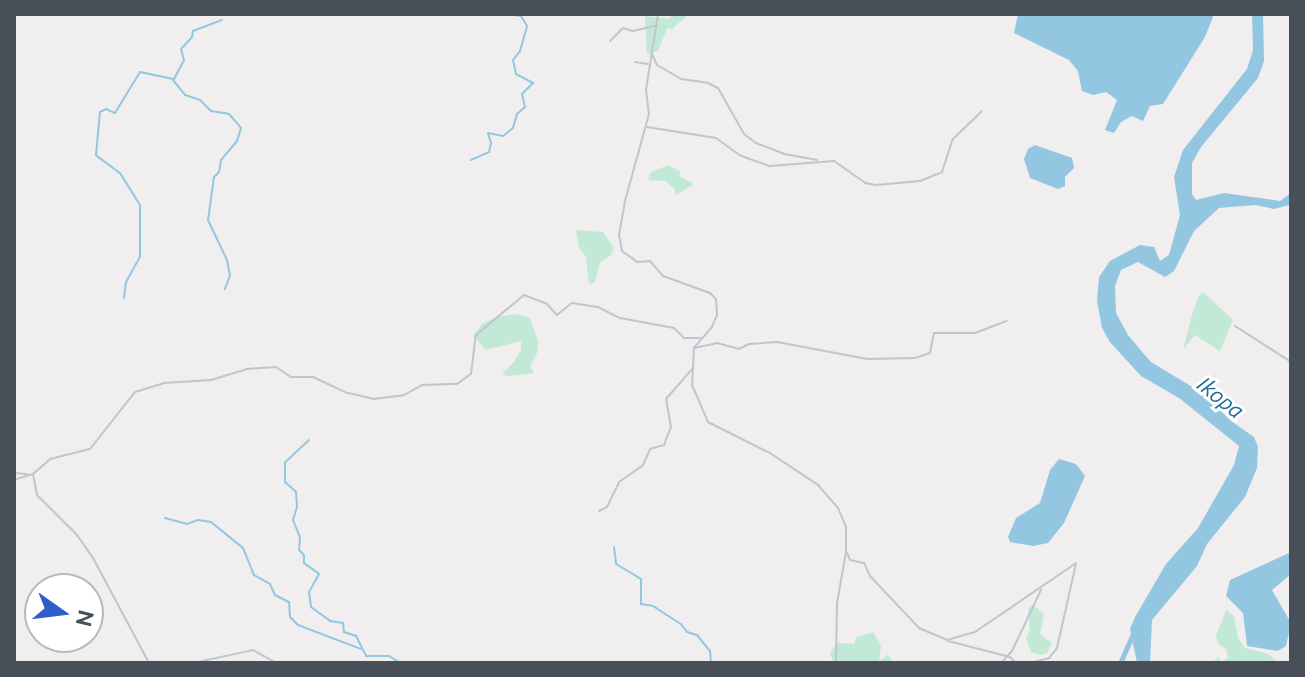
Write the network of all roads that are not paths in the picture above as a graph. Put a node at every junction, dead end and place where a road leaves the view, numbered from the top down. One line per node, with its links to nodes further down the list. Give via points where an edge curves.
1 (658, 14): 2 (street)
2 (655, 25): 3 (street, via 623,28); 4 (street)
3 (610, 41)
4 (651, 53): 6 (street); 9 (street, via 657,65 681,79 718,88 744,134 756,143)
5 (635, 62): 6 (street)
6 (649, 64): 8 (street)
7 (982, 111): 9 (street, via 953,139 942,172 920,181 870,185 846,167)
8 (646, 127): 9 (street, via 716,138 760,164); 12 (street, via 621,224 622,251 716,299 717,315)
9 (822, 160)
10 (1007, 321): 13 (street, via 975,333 934,333 930,353 915,358 867,359 777,342 739,349 717,343)
11 (1235, 326): 14 (street)
12 (700, 338): 13 (street); 17 (street, via 684,338 674,328 620,318 598,307 572,303 557,315 524,295 476,335 471,374 457,384 422,385 390,399 373,399 313,377 291,377 276,367 164,383 135,392 90,449 50,459)
13 (694, 348): 15 (street)
14 (1291, 362)
15 (693, 368): 19 (street, via 666,399 671,427 664,445 650,449 643,465 619,482 607,507); 20 (street, via 692,385 708,422 818,485 846,527)
16 (14, 473): 17 (street)
17 (33, 474): 18 (street); 25 (street, via 37,495 93,558)
18 (14, 480)
19 (599, 511)
20 (846, 552): 22 (street, via 850,560 864,563 919,628); 27 (street, via 837,603)
21 (1042, 589): 22 (street, via 975,632); 23 (street, via 1012,651); 30 (street, via 1076,563 1057,648 1049,658)
22 (947, 640): 23 (street)
23 (1003, 657): 28 (street); 29 (street)
24 (196, 662): 26 (street, via 253,650)
25 (149, 663)
26 (276, 663)
27 (836, 663)
28 (1001, 663)
29 (1016, 663)
30 (1029, 663)

